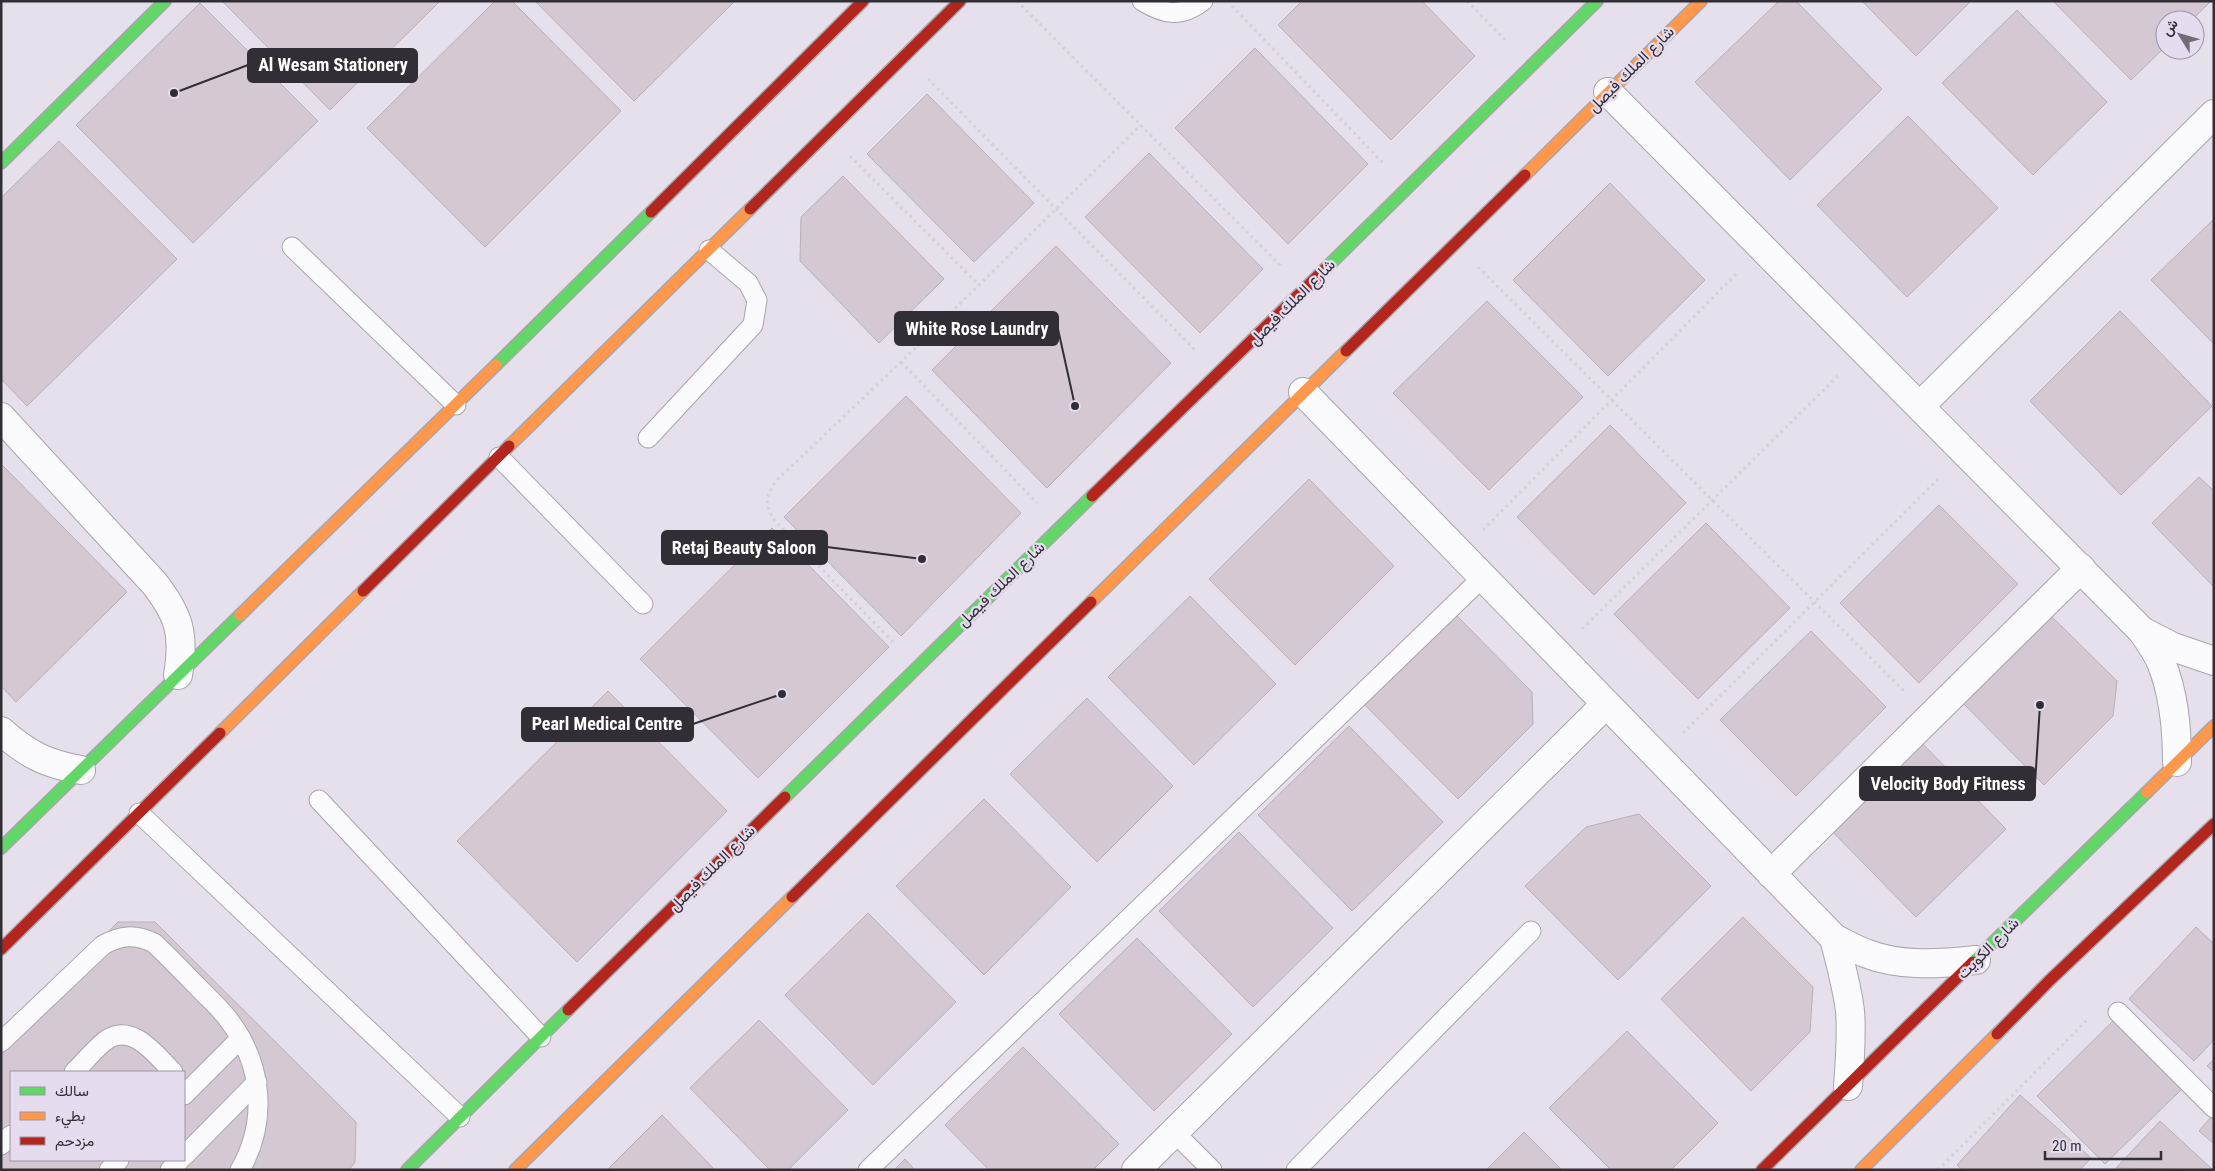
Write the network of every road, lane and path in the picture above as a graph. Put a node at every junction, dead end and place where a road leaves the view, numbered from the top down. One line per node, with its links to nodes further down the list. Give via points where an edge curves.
1 (165, 1): 17 (street)
2 (863, 1): 31 (street)
3 (960, 1): 11 (street)
4 (1017, 1): 15 (path)
5 (1142, 1): 6 (lane, via 1157,11 1174,13 1192,10)
6 (1203, 1)
7 (1227, 1): 18 (path)
8 (1467, 1): 12 (path)
9 (1598, 1): 12 (street, شارع الملك فيصل)
10 (1701, 1): 13 (street, شارع الملك فيصل)
11 (905, 56): 16 (street); 19 (path)
12 (1531, 67): 18 (street, شارع الملك فيصل)
13 (1608, 92): 20 (street, شارع الملك فيصل); 22 (street)
14 (2214, 114): 32 (street)
15 (1141, 125): 19 (path); 25 (path)
16 (827, 133): 23 (street); 24 (path)
17 (1, 162)
18 (1408, 188): 25 (street, شارع الملك فيصل)
19 (1056, 209): 24 (path); 28 (path)
20 (1454, 244): 29 (street, شارع الملك فيصل); 30 (path)
21 (292, 247): 31 (lane)
22 (1762, 248): 26 (street); 30 (path)
23 (709, 250): 34 (lane, via 748,283 757,300 753,325); 36 (street)
24 (979, 285): 27 (path)
25 (1305, 290): 28 (street, شارع الملك فيصل)
26 (1864, 350): 32 (street); 37 (path)
27 (901, 362): 38 (path); 47 (path, via 776,481 766,501 775,522)
28 (1218, 374): 38 (street, شارع الملك فيصل)
29 (1303, 392): 39 (street); 87 (street, شارع الملك فيصل)
30 (1612, 400): 37 (path); 39 (path)
31 (456, 405): 48 (street)
32 (1920, 406): 35 (street)
33 (1, 418): 48 (street, via 170,602 179,626 182,650)
34 (648, 438)
35 (1966, 452): 40 (street); 42 (path)
36 (499, 457): 43 (lane); 57 (street)
37 (1712, 500): 42 (path); 45 (path)
38 (1060, 527): 47 (street, شارع الملك فيصل)
39 (1460, 554): 41 (street)
40 (2080, 568): 44 (street); 50 (street)
41 (1483, 576): 45 (street); 88 (lane)
42 (1814, 602): 50 (path); 53 (path)
43 (643, 604)
44 (2142, 631): 46 (street, via 2173,647); 54 (street, via 2160,660 2171,693)
45 (1556, 654): 49 (street)
46 (2214, 661)
47 (916, 666): 67 (street, شارع الملك فيصل)
48 (178, 674): 55 (street)
49 (1606, 704): 53 (street); 77 (street)
50 (1930, 717): 60 (street)
51 (2214, 726): 54 (street, شارع الكويت)
52 (1, 732): 55 (street, via 34,757 57,766)
53 (1658, 758): 60 (street)
54 (2177, 762): 64 (street, شارع الكويت)
55 (82, 770): 59 (street)
56 (320, 800): 67 (lane)
57 (139, 813): 63 (street); 76 (lane)
58 (2214, 824): 93 (street, via 2050,980)
59 (1, 848)
60 (1771, 874): 62 (street)
61 (1531, 931): 91 (lane)
62 (1834, 938): 64 (street, via 1866,954 1902,962 1938,964); 73 (street, via 1850,1011)
63 (1, 949)
64 (1976, 960): 73 (street, شارع الكويت)
65 (2118, 1012): 75 (lane)
66 (2092, 1015): 94 (path)
67 (541, 1037): 76 (street, شارع الملك فيصل)
68 (241, 1038): 69 (lane, via 228,1018 158,947 143,938 131,936 116,938 103,945); 72 (lane, via 252,1060); 74 (lane)
69 (1, 1042)
70 (75, 1071): 71 (lane, via 106,1040 129,1035 141,1040)
71 (172, 1071)
72 (257, 1082): 80 (lane); 85 (lane, via 256,1131)
73 (1848, 1086): 92 (street, شارع الكويت)
74 (186, 1089)
75 (2214, 1108)
76 (460, 1118): 86 (street, شارع الملك فيصل)
77 (1174, 1132): 89 (street); 90 (lane)
78 (10, 1136): 79 (lane)
79 (1, 1145)
80 (185, 1155)
81 (118, 1161): 83 (lane)
82 (179, 1161): 84 (lane)
83 (109, 1170)
84 (170, 1170)
85 (240, 1170)
86 (407, 1170)
87 (515, 1170)
88 (868, 1170)
89 (1136, 1170)
90 (1212, 1170)
91 (1296, 1170)
92 (1762, 1170)
93 (1861, 1170)
94 (1938, 1170)

